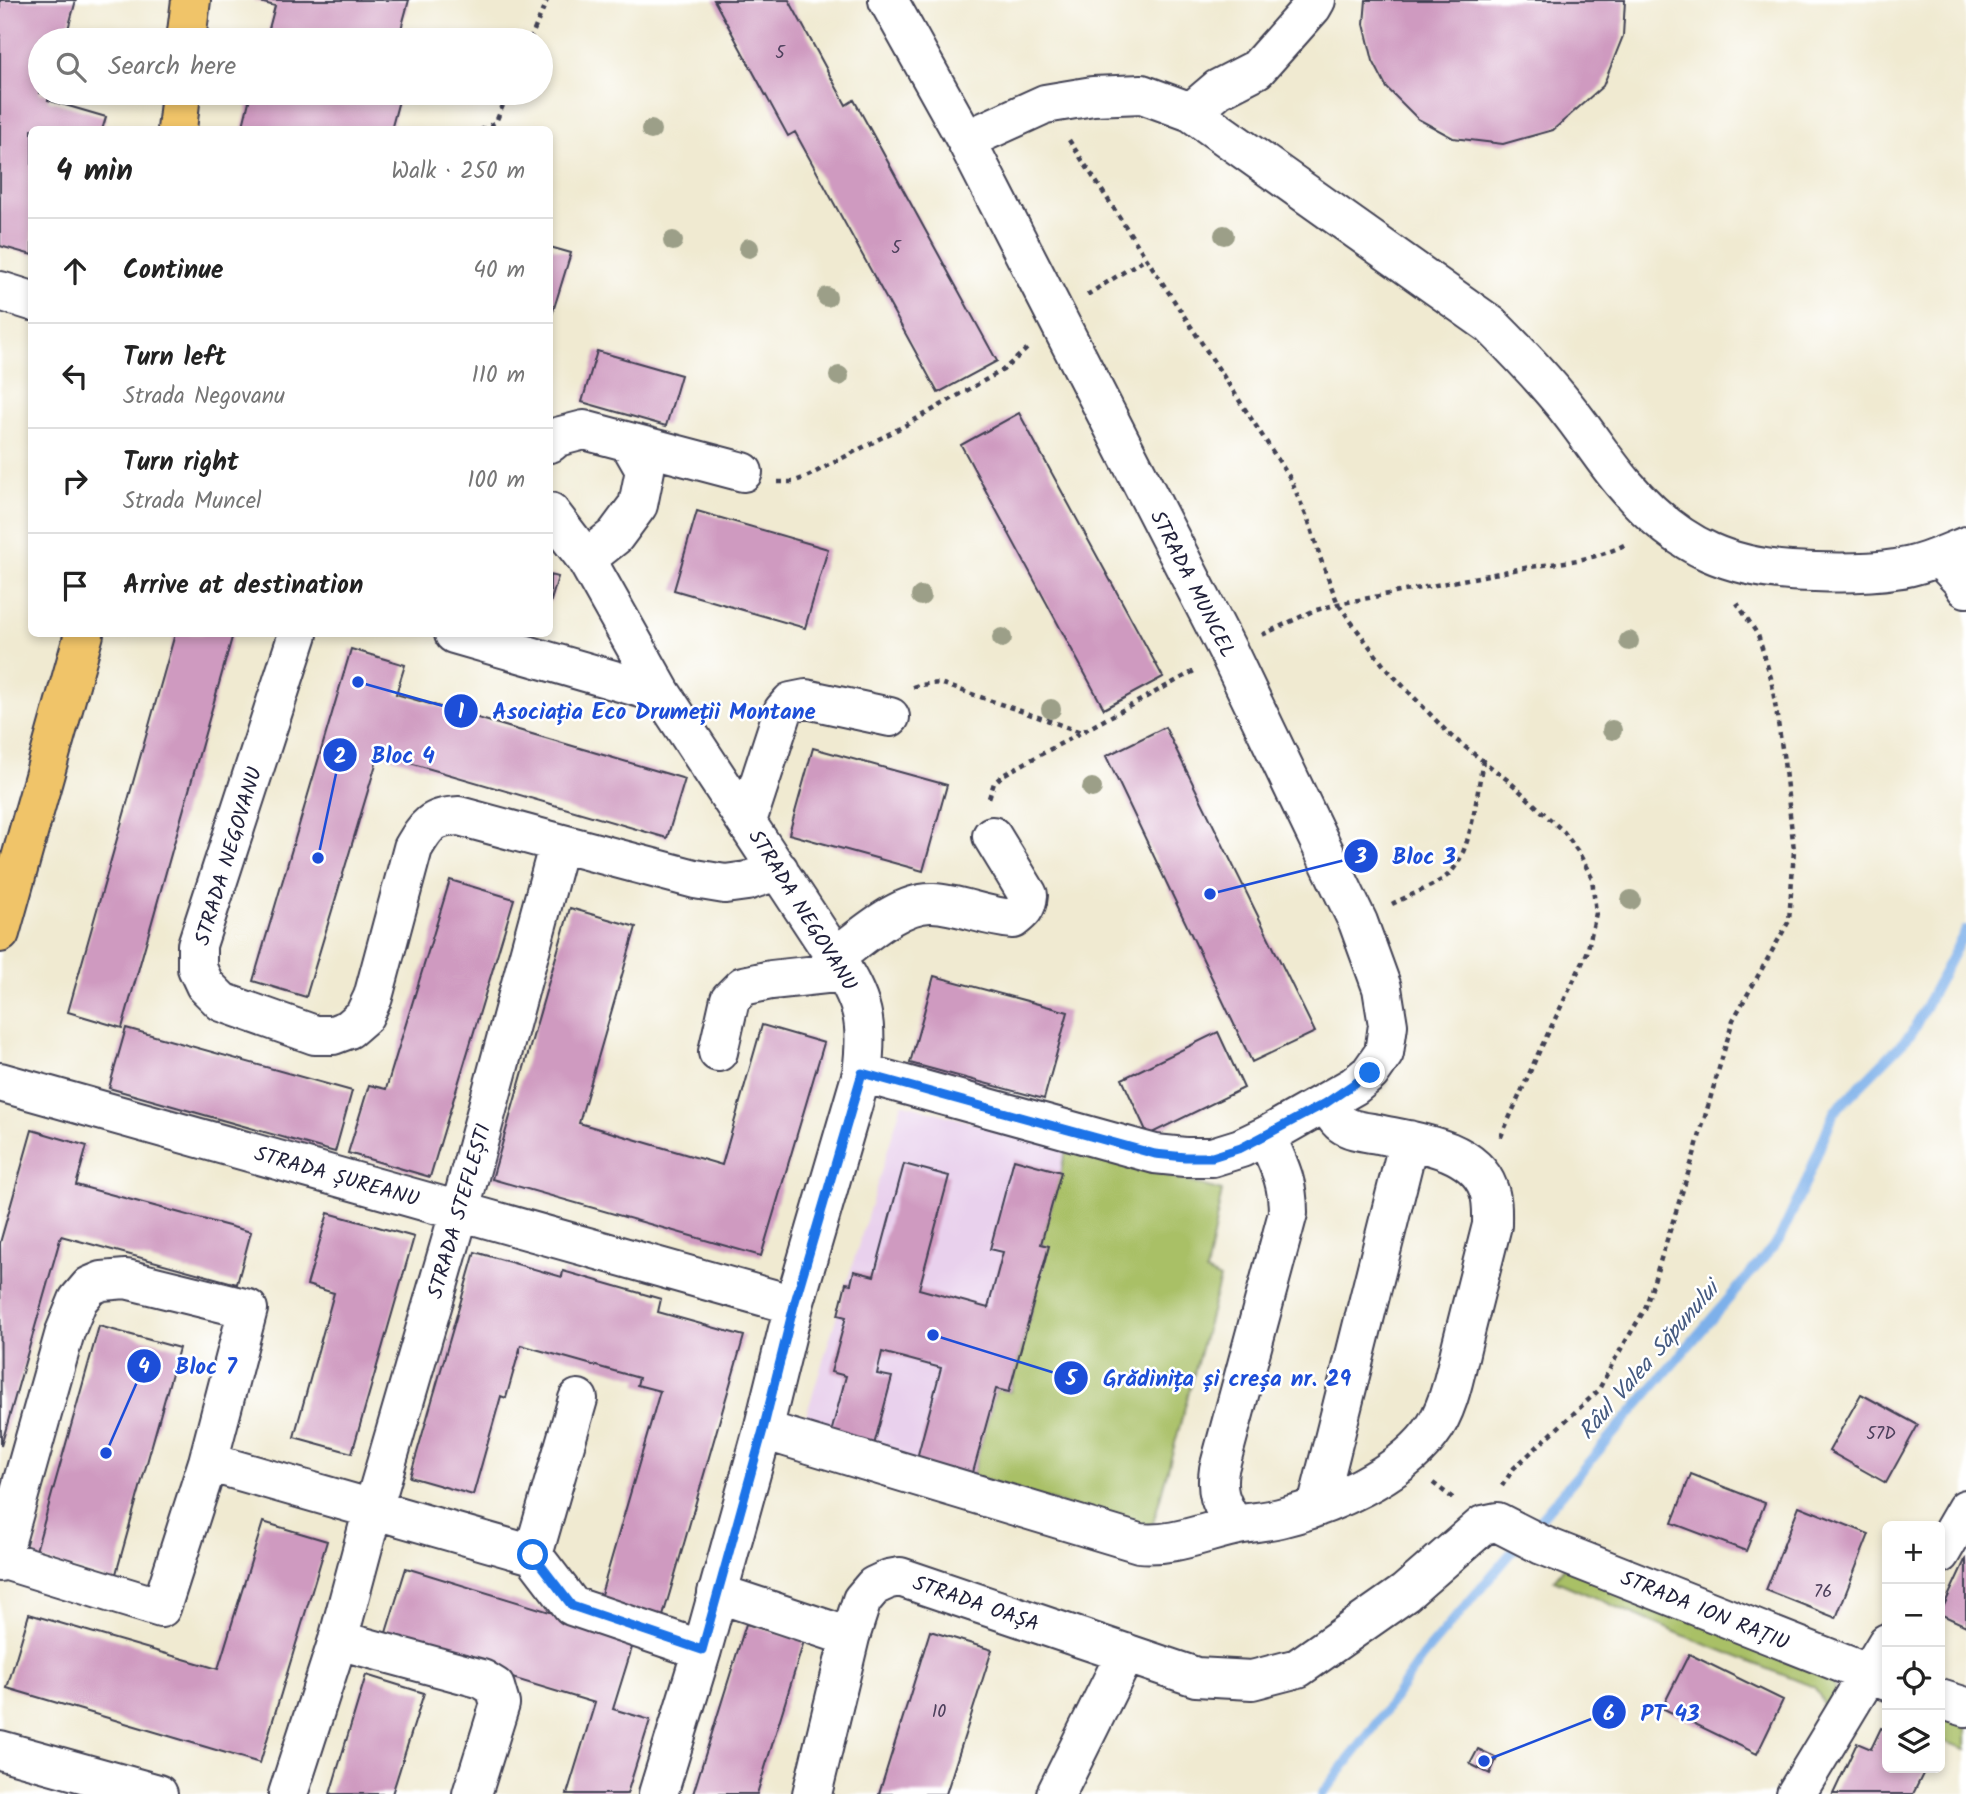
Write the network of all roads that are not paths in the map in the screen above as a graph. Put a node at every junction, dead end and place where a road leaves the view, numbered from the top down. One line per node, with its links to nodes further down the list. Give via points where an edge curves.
1 (191, 0): 4 (main road)
2 (888, 0): 8 (street, STRADA MUNCEL)
3 (1315, 0): 6 (street, via 1257,69 1218,89)
4 (188, 28)
5 (180, 105): 7 (main road)
6 (1191, 113): 8 (street, via 1142,94 1093,96 1045,104); 15 (street, via 1491,325 1571,414 1624,484 1655,517 1694,545 1754,568 1785,572 1898,569)
7 (177, 126)
8 (966, 140): 32 (street, STRADA MUNCEL, via 1229,653 1358,922 1382,988 1388,1025 1384,1053 1370,1073)
9 (0, 291): 10 (street)
10 (28, 300)
11 (553, 440): 12 (street, via 584,430)
12 (629, 442): 13 (street); 16 (street, via 645,470 638,505 615,536)
13 (743, 472)
14 (553, 516): 16 (street, STRADA NEGOVANU)
15 (1953, 552): 17 (street)
16 (586, 559): 21 (street, STRADA NEGOVANU)
17 (1966, 589)
18 (83, 637): 27 (main road)
19 (297, 637): 25 (street, STRADA NEGOVANU, via 197,945 197,968 205,985 222,1002 314,1035 349,1029 373,997 413,848 425,828 443,817 459,816)
20 (464, 637): 21 (street)
21 (662, 694): 23 (street, STRADA NEGOVANU)
22 (890, 717): 23 (street, via 807,699 791,702 783,711)
23 (747, 821): 26 (street, STRADA NEGOVANU)
24 (992, 836): 28 (street, via 1028,895 1024,911 1013,919 994,918 934,902 915,904 898,911)
25 (559, 843): 26 (street, via 725,884); 35 (street, STRADA STEFLEȘTI)
26 (779, 870): 28 (street, STRADA NEGOVANU)
27 (0, 933)
28 (840, 964): 29 (street, via 743,985 730,999); 30 (street, STRADA NEGOVANU, via 864,1019)
29 (718, 1052)
30 (862, 1073): 33 (street, STRADA MUNCEL, via 1155,1154 1212,1157); 36 (street, STRADA NEGOVANU)
31 (0, 1082): 35 (street, STRADA ȘUREANU)
32 (1326, 1103): 33 (street, STRADA MUNCEL); 34 (street, via 1344,1126)
33 (1266, 1136): 44 (street, via 1284,1177 1288,1213 1219,1469 1221,1503)
34 (1409, 1140): 40 (street); 40 (street, via 1459,1155 1473,1164 1489,1190 1492,1225 1448,1398 1432,1432 1405,1460 1373,1481)
35 (460, 1210): 36 (street, STRADA ȘUREANU); 41 (street, STRADA STEFLEȘTI)
36 (794, 1305): 38 (street, STRADA NEGOVANU)
37 (578, 1399): 47 (street)
38 (763, 1430): 44 (street, via 1139,1543 1169,1543); 49 (street, STRADA NEGOVANU)
39 (208, 1462): 41 (street); 43 (street, via 248,1309 126,1279 102,1281 90,1286 78,1300); 48 (street, via 161,1608)
40 (1317, 1507): 44 (street)
41 (373, 1509): 47 (street); 51 (street, STRADA STEFLEȘTI)
42 (1966, 1509): 46 (street)
43 (6, 1514): 48 (street)
44 (1234, 1526)
45 (1512, 1532): 53 (street, STRADA OAȘA, via 1405,1593 1298,1668 1252,1680 1196,1677); 54 (street, STRADA ION RAȚIU)
46 (1945, 1545)
47 (533, 1555): 52 (street, via 572,1606)
48 (0, 1561)
49 (717, 1593): 50 (street); 52 (street, STRADA NEGOVANU)
50 (850, 1636): 53 (street, STRADA OAȘA, via 862,1600 874,1586 900,1577); 62 (street, STRADA OAȘA)
51 (338, 1640): 59 (street, STRADA STEFLEȘTI); 60 (street, via 482,1679 495,1687 500,1704)
52 (702, 1650): 61 (street, STRADA NEGOVANU)
53 (1126, 1653): 63 (street)
54 (1881, 1667): 64 (street, STRADA ION RAȚIU)
55 (1945, 1701): 56 (street)
56 (1966, 1707)
57 (0, 1750): 58 (street)
58 (158, 1794)
59 (288, 1794)
60 (472, 1794)
61 (658, 1794)
62 (812, 1794)
63 (1056, 1794)
64 (1796, 1794)

